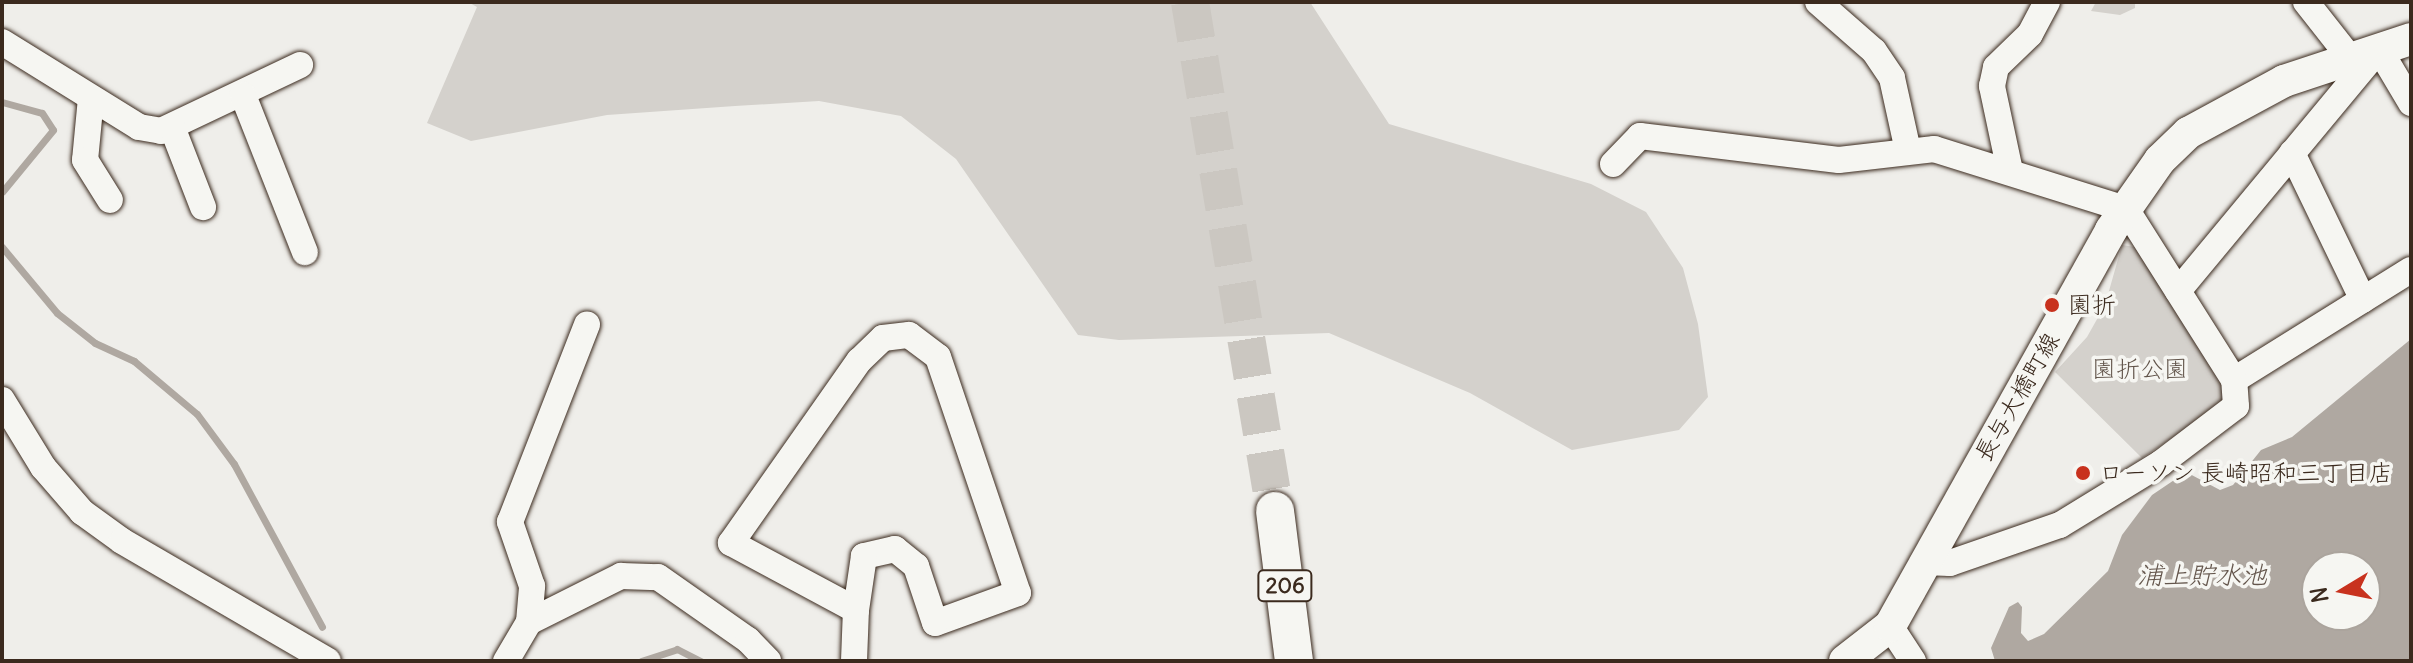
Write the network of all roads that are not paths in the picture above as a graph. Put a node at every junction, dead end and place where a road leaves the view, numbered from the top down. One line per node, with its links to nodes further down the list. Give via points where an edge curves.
1 (1818, 2): 12 (street, via 1874,51 1892,78)
2 (2047, 2): 15 (street, via 2030,34 2004,58 1994,76)
3 (2306, 2): 6 (street)
4 (2411, 39): 6 (main road, 長与大橋町線)
5 (2, 42): 9 (street)
6 (2364, 54): 10 (street); 13 (street); 18 (main road, 長与大橋町線, via 2284,81 2188,133 2160,160)
7 (300, 65): 8 (street)
8 (243, 95): 11 (street); 19 (street)
9 (91, 98): 11 (street, via 139,127); 16 (street, via 85,160)
10 (2411, 103)
11 (172, 127): 17 (street)
12 (1908, 151): 14 (street, via 1839,160 1640,136); 15 (street, via 1934,149)
13 (2292, 153): 21 (street); 22 (street)
14 (1613, 164)
15 (2010, 171): 18 (street)
16 (110, 200)
17 (203, 207)
18 (2126, 209): 21 (street); 26 (main road, 長与大橋町線)
19 (305, 252)
20 (2411, 270): 22 (street)
21 (2178, 291): 24 (street)
22 (2363, 300): 24 (street)
23 (587, 325): 28 (street, via 510,522 532,586)
24 (2234, 380): 26 (street, via 2236,406 2161,463 2060,525 1950,563)
25 (2, 400): 30 (street, via 43,467 82,512 122,541)
26 (1923, 562): 29 (main road, 長与大橋町線)
27 (856, 610): 27 (street, via 731,543 859,361 883,338 909,335 938,357 1018,593 935,623 916,566 895,549 864,556); 33 (street)
28 (529, 622): 31 (street); 32 (street, via 621,576 658,577 748,640)
29 (1890, 626): 36 (main road, 長与大橋町線); 37 (street)
30 (328, 661)
31 (506, 661)
32 (768, 661)
33 (854, 661)
34 (1294, 661): 35 (highway, 206, via 1284,512)
35 (1310, 661)
36 (1845, 661)
37 (1913, 661)

